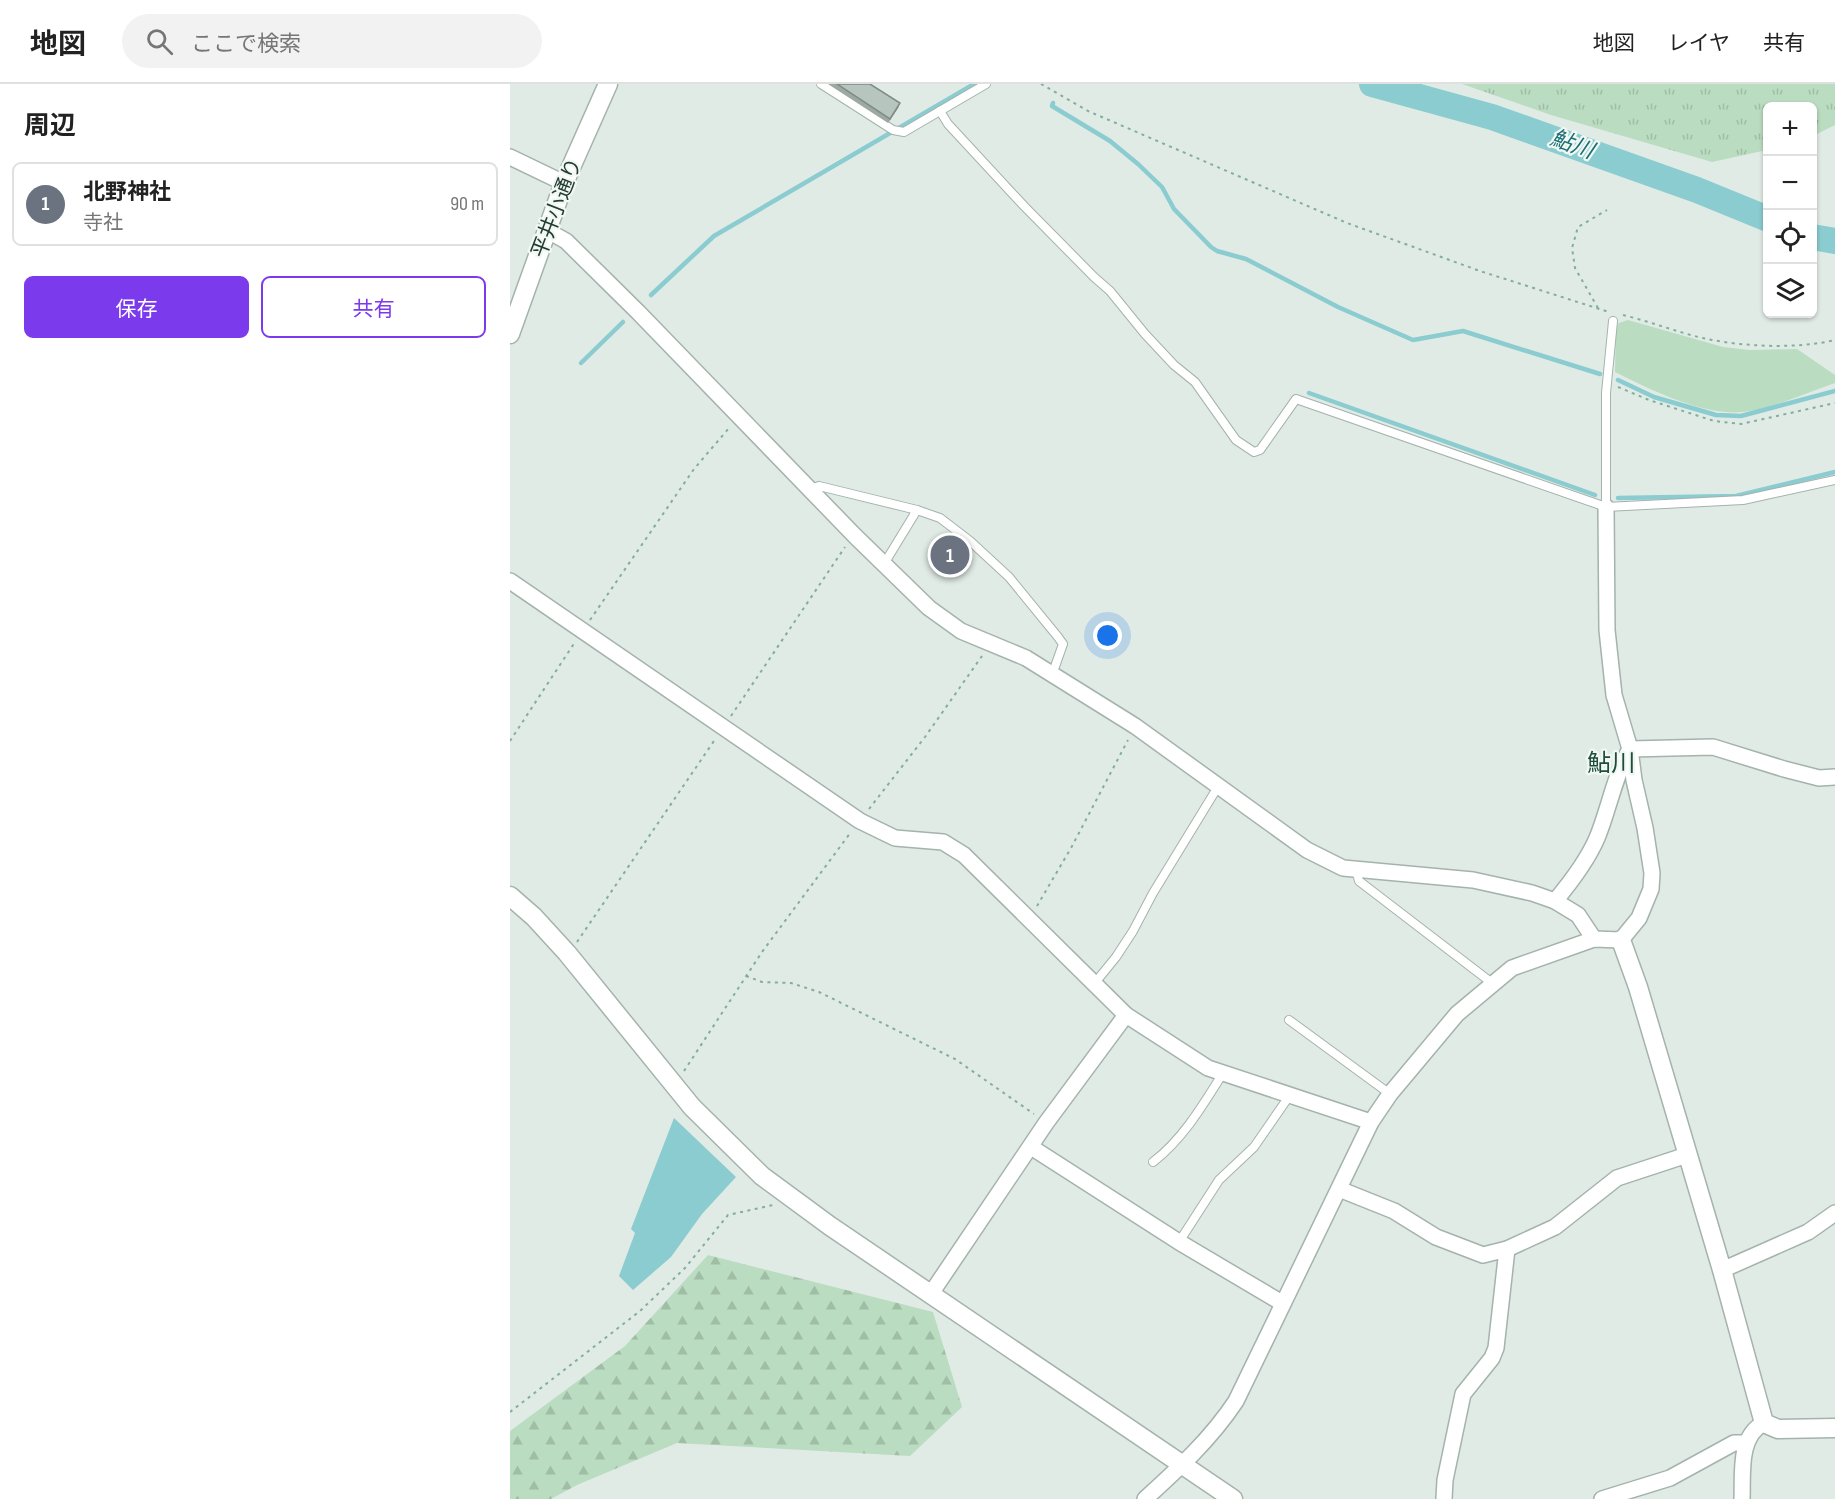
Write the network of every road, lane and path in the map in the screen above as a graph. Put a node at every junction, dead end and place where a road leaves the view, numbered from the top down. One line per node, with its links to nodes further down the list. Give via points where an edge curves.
1 (608, 84): 7 (street, 平井小通り)
2 (821, 84): 5 (lane, via 899,133)
3 (986, 84): 5 (lane)
4 (1041, 84): 10 (path, via 1088,111 1347,223)
5 (940, 111): 19 (lane, via 1024,206 1110,291 1174,365 1195,382 1227,429 1246,448 1260,450 1296,399)
6 (510, 157): 7 (street)
7 (564, 183): 9 (street, 平井小通り)
8 (1607, 210): 10 (path, via 1578,227 1572,248 1575,268)
9 (548, 231): 12 (street, 平井小通り); 16 (street, via 574,249)
10 (1598, 308): 13 (path, via 1707,339 1750,345)
11 (1613, 321): 14 (lane)
12 (510, 334)
13 (1835, 340)
14 (1607, 383): 15 (path, via 1714,421 1741,424); 19 (lane)
15 (1835, 403)
16 (739, 417): 18 (street); 24 (path, via 694,469)
17 (1835, 480): 19 (lane, via 1743,500)
18 (810, 489): 20 (lane, via 819,486); 21 (street)
19 (1606, 507): 30 (street, via 1607,630 1614,695)
20 (917, 510): 22 (lane); 26 (lane, via 940,518 970,541 1016,586 1063,644)
21 (855, 536): 22 (street); 27 (path)
22 (884, 564): 25 (street, via 947,622)
23 (510, 581): 24 (street)
24 (583, 631): 27 (street); 29 (path)
25 (988, 643): 26 (street, via 1026,658); 33 (path, via 925,737)
26 (1052, 675): 28 (street)
27 (724, 726): 33 (street); 40 (path)
28 (1135, 726): 32 (street); 37 (path)
29 (510, 741)
30 (1630, 749): 31 (street, via 1713,747 1784,770 1818,778); 36 (street, via 1597,839); 39 (street, via 1645,828 1651,888 1639,918)
31 (1835, 777)
32 (1219, 785): 34 (street, via 1307,850); 42 (lane, via 1133,931)
33 (860, 821): 37 (street, via 895,838 943,842 964,855); 41 (path)
34 (1356, 870): 36 (street, via 1473,880); 43 (lane, via 1359,881)
35 (510, 896): 40 (street)
36 (1555, 901): 38 (street, via 1578,915)
37 (1029, 920): 42 (street)
38 (1594, 939): 39 (street); 43 (street, via 1512,968)
39 (1620, 940): 53 (street, via 1638,987)
40 (567, 953): 47 (street)
41 (746, 976): 47 (path, via 682,1074); 51 (path, via 762,982 791,983 830,997 955,1059)
42 (1094, 984): 44 (street)
43 (1492, 984): 48 (street, via 1457,1014)
44 (1126, 1015): 46 (street, via 1208,1068); 51 (street)
45 (1289, 1020): 48 (lane)
46 (1223, 1073): 49 (street); 54 (lane, via 1168,1151)
47 (672, 1083): 56 (street, via 736,1153)
48 (1390, 1094): 50 (street)
49 (1290, 1095): 50 (street); 58 (lane, via 1254,1147 1219,1180)
50 (1371, 1122): 55 (street)
51 (1046, 1123): 52 (street)
52 (1031, 1147): 58 (street); 61 (street)
53 (1687, 1155): 59 (street, via 1617,1178 1555,1227); 60 (street)
54 (1153, 1162)
55 (1339, 1189): 59 (street, via 1394,1212 1436,1237 1483,1255); 62 (street)
56 (788, 1197): 61 (street); 63 (path, via 777,1204 728,1215 686,1268 639,1311)
57 (1835, 1213): 60 (street, via 1808,1232)
58 (1179, 1242): 62 (street)
59 (1508, 1249): 70 (street, via 1496,1348 1463,1394)
60 (1722, 1270): 64 (street)
61 (930, 1294): 67 (street)
62 (1282, 1303): 67 (street, via 1236,1401 1222,1422)
63 (510, 1412)
64 (1764, 1423): 65 (street, via 1778,1429); 66 (street, via 1754,1428)
65 (1835, 1428)
66 (1746, 1443): 71 (street, via 1734,1443 1670,1478); 72 (street)
67 (1182, 1464): 68 (street); 69 (street)
68 (1144, 1499)
69 (1233, 1499)
70 (1444, 1499)
71 (1602, 1499)
72 (1742, 1499)

